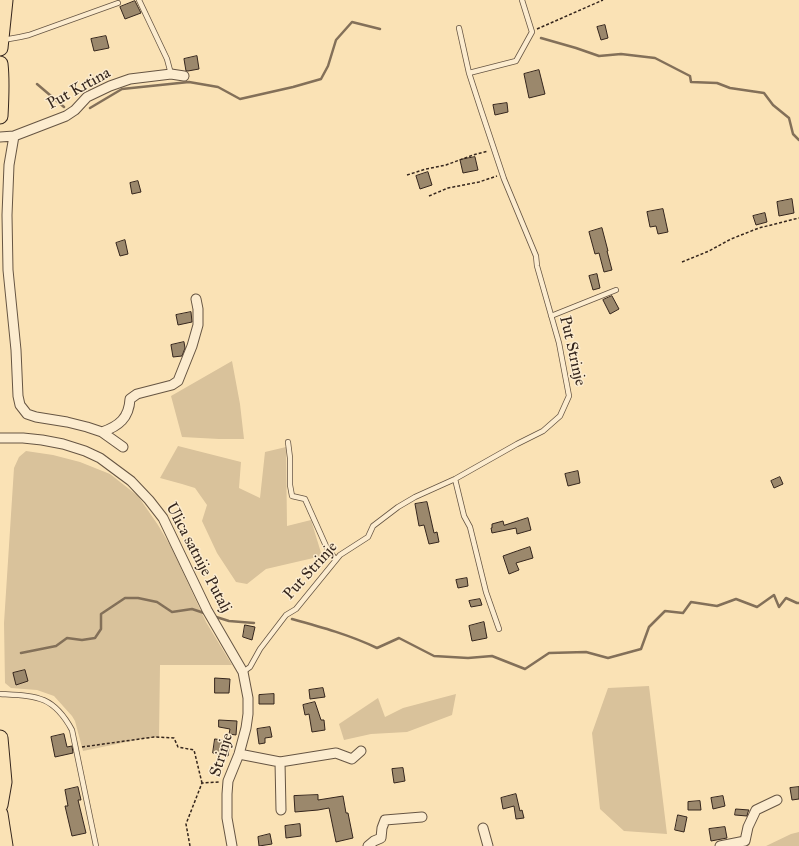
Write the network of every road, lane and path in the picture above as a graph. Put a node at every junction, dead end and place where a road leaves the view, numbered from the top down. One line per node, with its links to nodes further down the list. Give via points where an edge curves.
1 (5, 0): 8 (main road)
2 (139, 0): 11 (lane, via 167,59)
3 (522, 0): 7 (lane)
4 (603, 0): 7 (path)
5 (118, 3): 8 (lane)
6 (459, 28): 10 (lane, Put Strinje)
7 (532, 32): 10 (lane, via 516,62)
8 (0, 44)
9 (0, 64): 13 (main road)
10 (469, 73): 16 (lane, Put Strinje)
11 (171, 74): 12 (street, Put Krtina); 14 (street, Put Krtina, via 130,79 110,86 88,97 66,116)
12 (184, 76)
13 (0, 116)
14 (14, 136): 15 (street, Put Krtina); 25 (street, via 9,164 8,270 20,406 26,414)
15 (0, 137)
16 (494, 149): 17 (path); 18 (lane, Put Strinje)
17 (407, 175)
18 (503, 175): 19 (path, via 448,188); 24 (lane, Put Strinje, via 536,256)
19 (429, 196)
20 (799, 218): 21 (path, via 759,228)
21 (682, 262)
22 (616, 290): 24 (lane)
23 (196, 299): 25 (street, via 198,325 178,381 133,396 130,399 130,407 120,423)
24 (551, 316): 29 (lane, Put Strinje, via 559,342 569,396 560,416 543,431)
25 (102, 432): 28 (street)
26 (0, 438): 32 (street, Ulica satnije Putalj, via 42,440 85,451 100,458 132,482 163,518 206,610)
27 (288, 442): 30 (lane, via 292,496 305,499 326,546)
28 (123, 447)
29 (455, 479): 30 (lane, Put Strinje, via 398,506 373,526 368,537); 31 (lane)
30 (336, 560): 32 (lane, Put Strinje, via 296,609 286,615 260,649 250,667)
31 (499, 630)
32 (243, 672): 37 (street, Strinje, via 248,714)
33 (0, 694): 35 (lane, via 28,696 53,704 72,730)
34 (0, 738): 42 (main road, via 4,782)
35 (76, 748): 40 (path, via 154,737 174,738 178,747 194,750); 48 (lane)
36 (361, 750): 38 (street, via 352,759 336,753)
37 (239, 754): 38 (street); 39 (street, Strinje)
38 (280, 762): 43 (street)
39 (228, 781): 40 (path); 50 (street, Strinje, via 227,818)
40 (202, 783): 49 (path, via 186,824)
41 (777, 800): 53 (street, via 756,810 745,841)
42 (0, 805)
43 (281, 810)
44 (0, 814): 47 (main road)
45 (422, 818): 51 (street, via 385,820 381,838)
46 (483, 828): 52 (street)
47 (5, 846)
48 (96, 846)
49 (190, 846)
50 (232, 846)
51 (368, 846)
52 (488, 846)
53 (720, 846)

